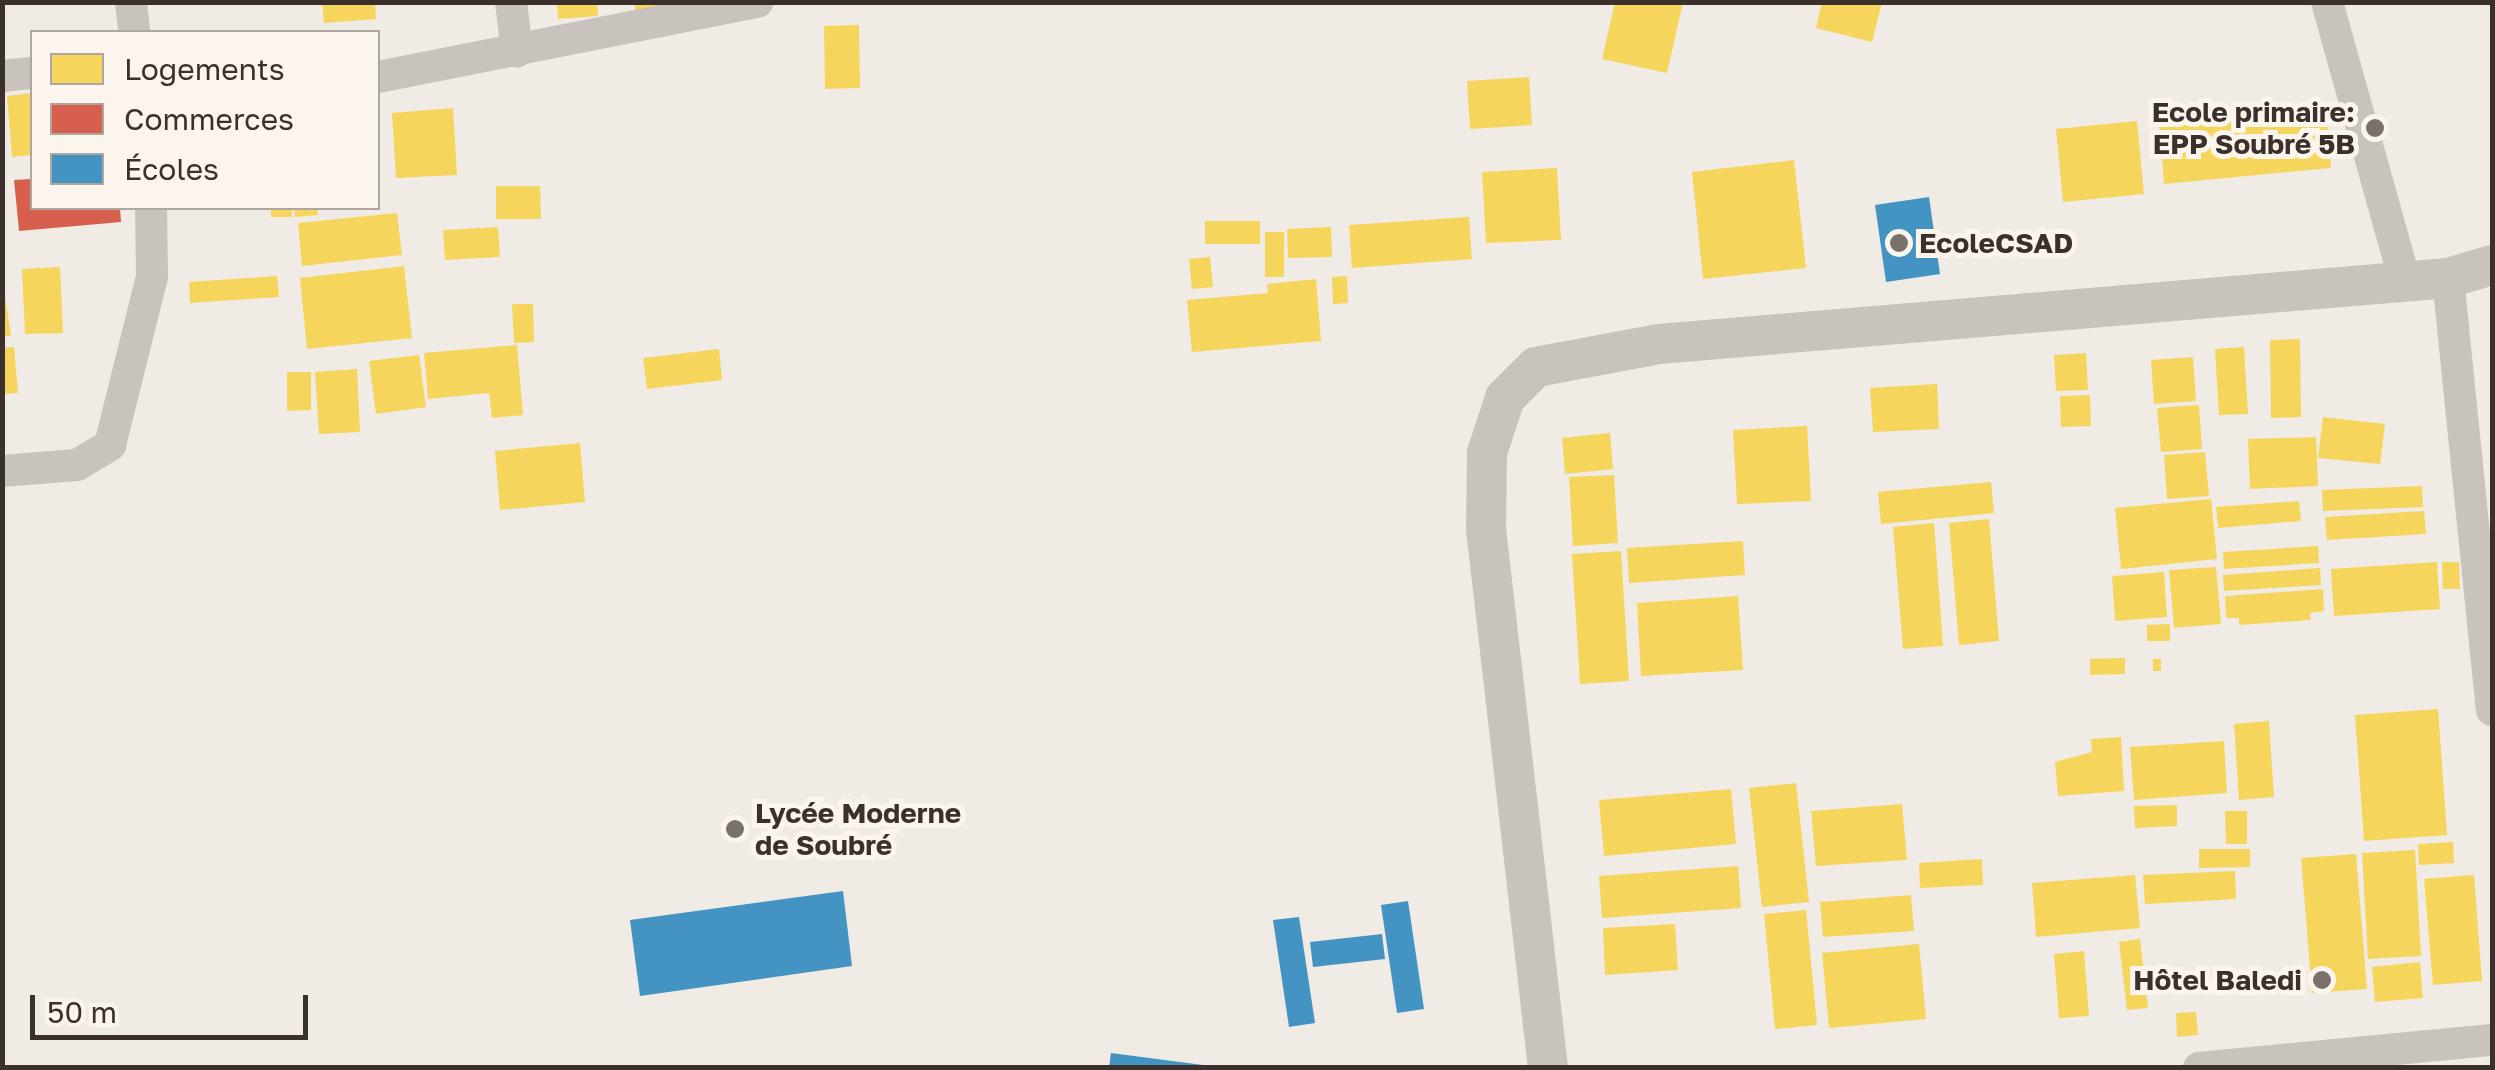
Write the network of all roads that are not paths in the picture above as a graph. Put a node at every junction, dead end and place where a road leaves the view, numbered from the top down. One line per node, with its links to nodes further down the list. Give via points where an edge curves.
1 (131, 2): 5 (street)
2 (511, 2): 6 (street)
3 (758, 2): 6 (street)
4 (2326, 2): 13 (street)
5 (134, 30)
6 (517, 52): 9 (street)
7 (30, 73): 8 (street)
8 (2, 76)
9 (380, 76)
10 (151, 210): 14 (street, via 152,277 110,446 77,465)
11 (2492, 267): 12 (street)
12 (2448, 278): 13 (street); 15 (street)
13 (2406, 282): 17 (street, via 1659,344 1536,367 1505,398 1487,453 1486,529)
14 (2, 471)
15 (2492, 710)
16 (2492, 1040): 18 (street)
17 (1548, 1068)
18 (2200, 1068)

